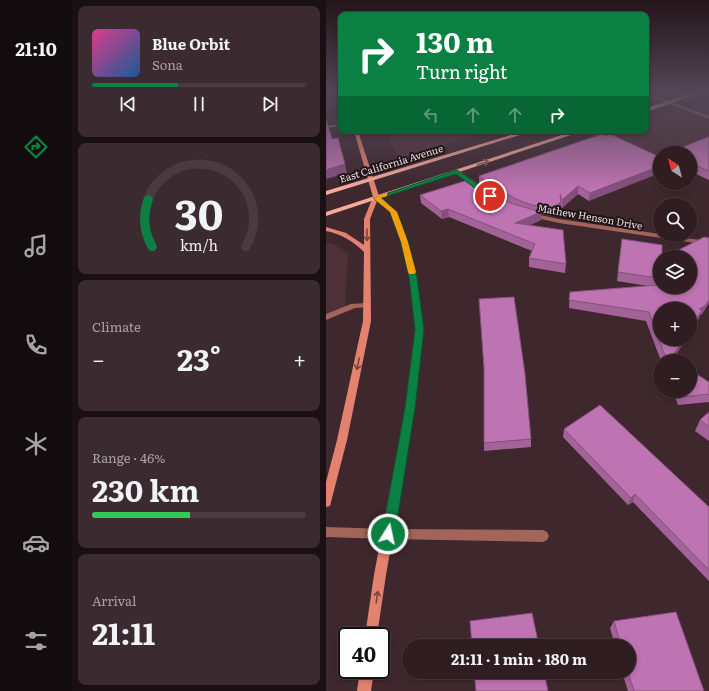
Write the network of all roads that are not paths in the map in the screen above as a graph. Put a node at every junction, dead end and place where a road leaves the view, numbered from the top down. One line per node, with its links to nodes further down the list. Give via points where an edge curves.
1 (338, 125): 2 (street)
2 (326, 127)
3 (357, 134): 7 (street)
4 (520, 134): 7 (main road, East California Avenue)
5 (571, 134): 6 (main road, one-way to 5)
6 (457, 171): 8 (street); 10 (main road)
7 (371, 179): 9 (main road, East California Avenue); 10 (street)
8 (479, 188)
9 (326, 193)
10 (376, 198): 12 (main road); 15 (street, one-way to 15, via 367,219); 20 (street, via 393,212 404,242 413,277 419,330 410,408)
11 (525, 213): 14 (street, Mathew Henson Drive, via 566,222)
12 (326, 214)
13 (326, 229): 15 (street, via 338,231 352,238)
14 (709, 243)
15 (368, 252): 16 (street)
16 (367, 305): 17 (street, via 354,306); 18 (street, one-way to 18, via 366,329)
17 (326, 317)
18 (326, 502)
19 (326, 532): 20 (street)
20 (388, 534): 21 (street); 22 (street, one-way to 20)
21 (543, 536)
22 (373, 627)
23 (366, 679): 24 (street)
24 (364, 691)

